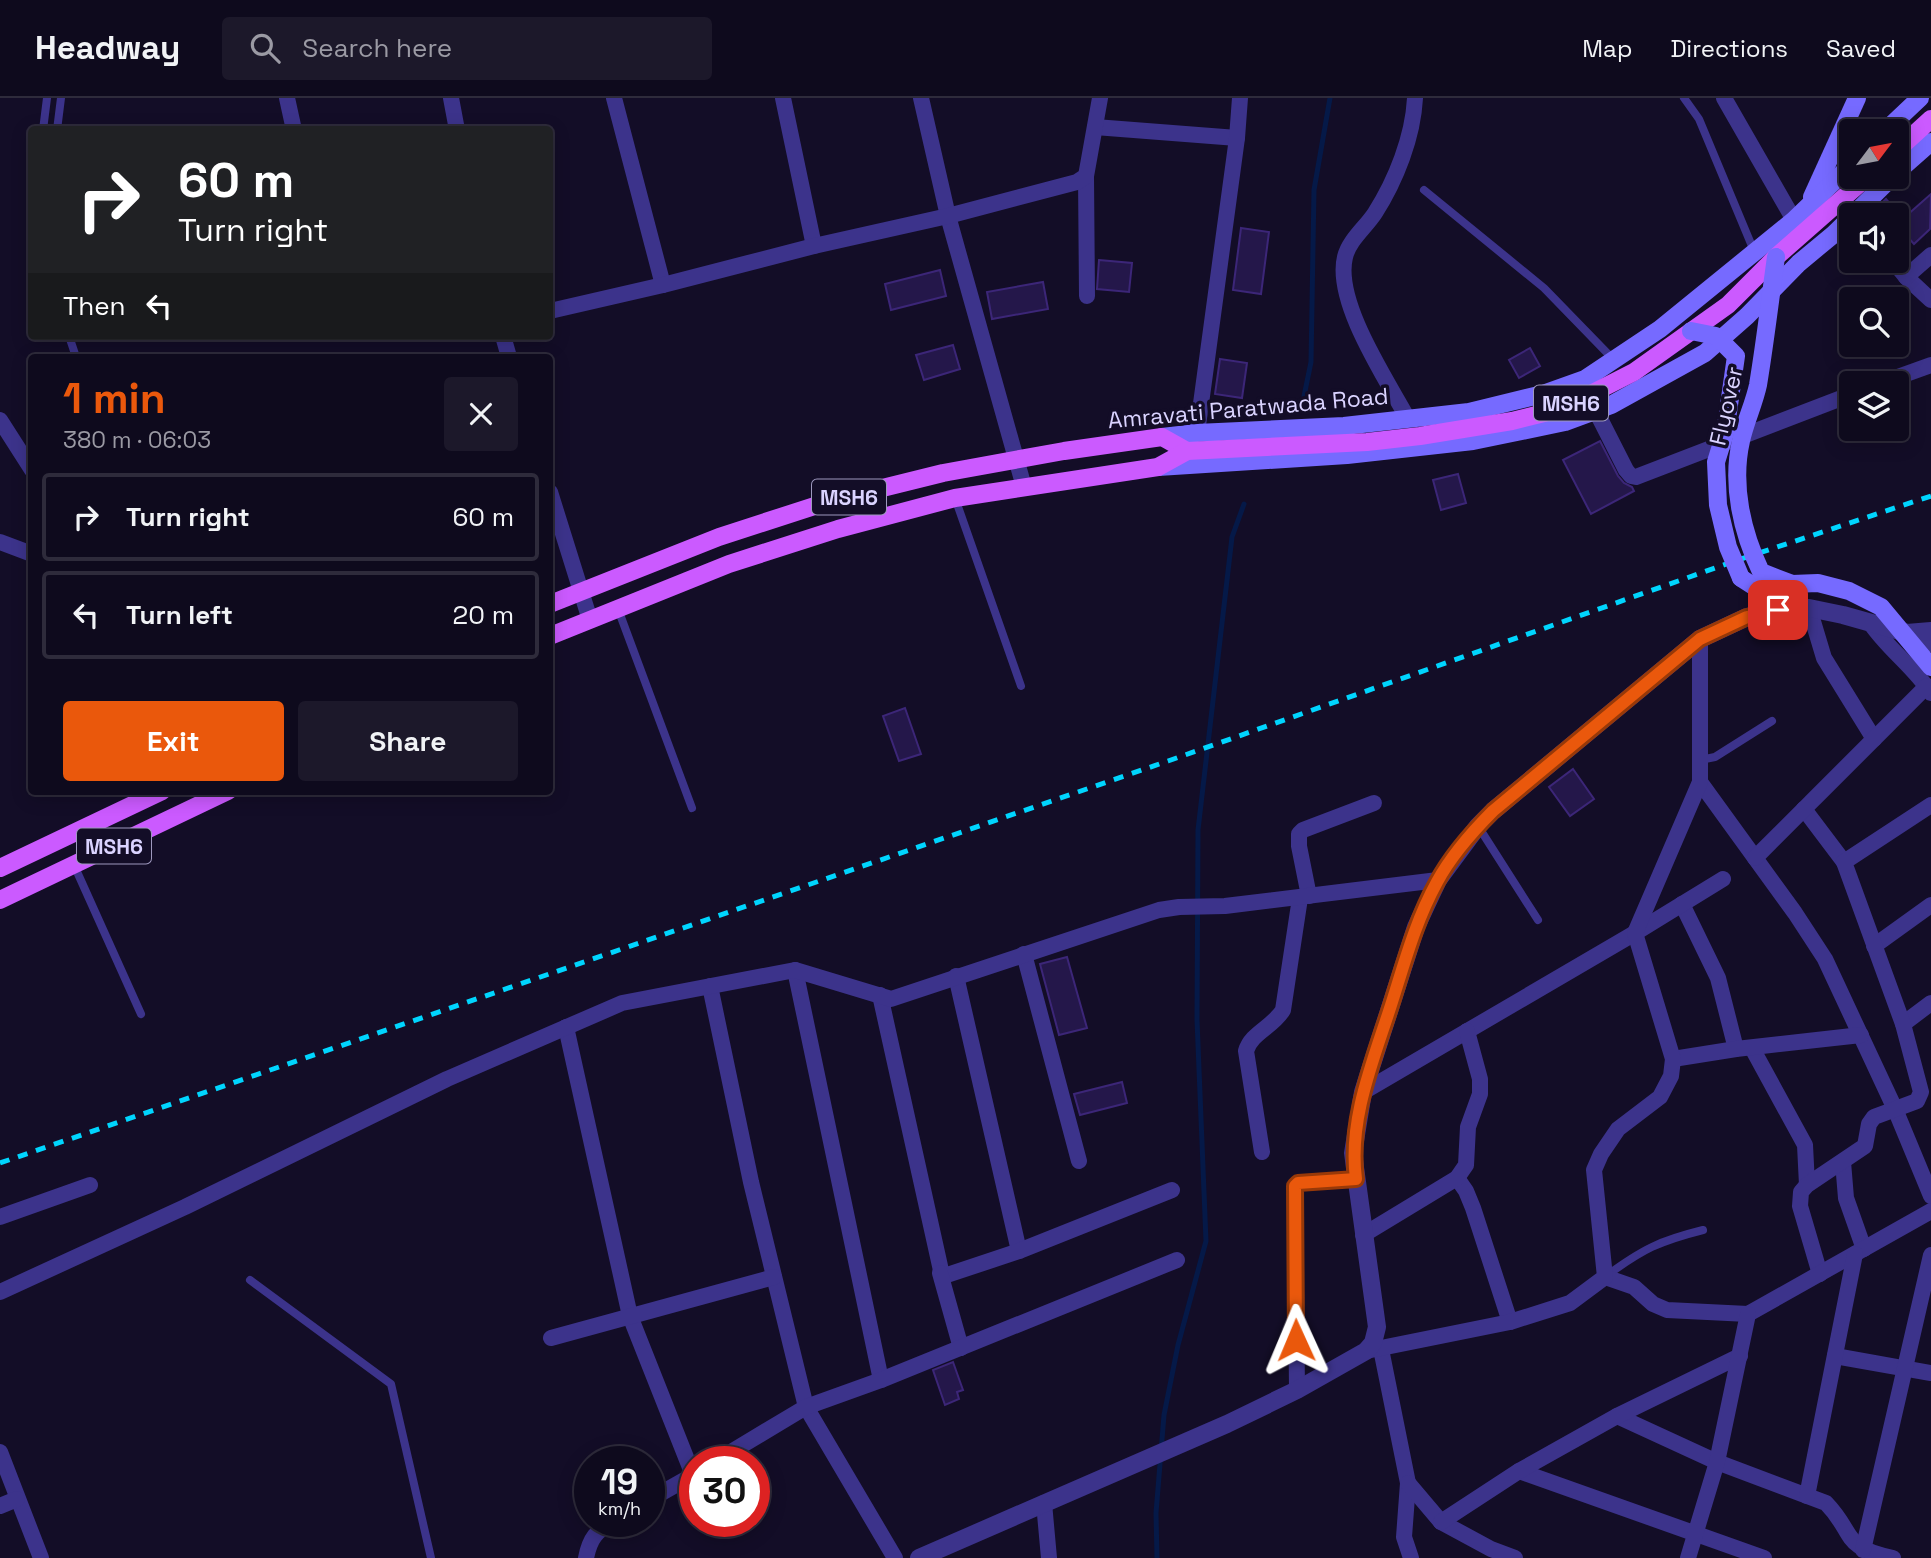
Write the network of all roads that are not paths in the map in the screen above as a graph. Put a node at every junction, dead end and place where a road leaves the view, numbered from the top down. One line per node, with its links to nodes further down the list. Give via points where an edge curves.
1 (47, 98): 17 (lane)
2 (61, 98): 18 (lane)
3 (287, 98): 19 (street)
4 (451, 98): 20 (street)
5 (614, 98): 42 (street)
6 (783, 98): 36 (street)
7 (921, 98): 33 (street)
8 (1100, 98): 21 (street)
9 (1240, 98): 22 (street)
10 (1415, 98): 52 (street, via 1402,158 1377,209 1345,258 1349,300 1358,327)
11 (1684, 98): 37 (lane, via 1699,119)
12 (1724, 98): 34 (street)
13 (1857, 98): 32 (main road)
14 (1920, 98): 15 (main road)
15 (1898, 119)
16 (1931, 119): 23 (main road)
17 (44, 126)
18 (58, 126)
19 (293, 126)
20 (456, 126)
21 (1095, 127): 22 (street); 26 (street)
22 (1237, 138): 54 (street)
23 (1909, 139)
24 (1931, 142): 25 (main road)
25 (1909, 161)
26 (1086, 176): 33 (street); 43 (street)
27 (1839, 176): 32 (main road, Amravati Paratwada Road / MSH6)
28 (1853, 189): 39 (main road, Amravati Paratwada Road / MSH6)
29 (1880, 189): 31 (main road, MSH6)
30 (1424, 190): 47 (lane, via 1544,288)
31 (1866, 203)
32 (1808, 206): 34 (main road, Amravati Paratwada Road / MSH6)
33 (948, 216): 36 (street); 55 (street)
34 (1794, 220): 37 (main road, Amravati Paratwada Road / MSH6)
35 (1839, 229): 51 (main road, MSH6, via 1705,353)
36 (814, 246): 42 (street)
37 (1754, 251): 47 (main road, Amravati Paratwada Road / MSH6)
38 (1931, 255): 41 (street)
39 (1776, 257): 46 (main road, Amravati Paratwada Road / MSH6, via 1728,305); 63 (main road, Flyover, bridge, via 1757,388 1740,443 1737,473 1740,516 1760,572)
40 (1903, 273): 41 (street)
41 (1906, 277): 44 (street)
42 (663, 285): 45 (street)
43 (1087, 296)
44 (1931, 300)
45 (553, 310)
46 (1691, 331): 54 (main road, Amravati Paratwada Road / MSH6, via 1634,372 1581,399 1512,421 1367,442); 63 (main road, Flyover, bridge, via 1716,336 1736,356 1716,463 1718,505 1728,547 1741,578 1758,589)
47 (1615, 361): 52 (main road, Amravati Paratwada Road / MSH6, via 1585,379 1543,394 1469,412)
48 (1931, 365): 49 (street)
49 (1909, 373)
50 (1839, 399): 51 (street, via 1636,477 1626,470)
51 (1597, 411): 57 (main road, MSH6, via 1473,441 1346,455)
52 (1408, 419): 54 (main road, Amravati Paratwada Road / MSH6)
53 (0, 420): 56 (street)
54 (1195, 444): 55 (main road, Amravati Paratwada Road / MSH6, via 1162,438); 57 (main road, MSH6)
55 (1016, 460): 58 (street); 64 (main road, Amravati Paratwada Road / MSH6, via 830,501 719,537)
56 (28, 464)
57 (1158, 467): 58 (main road, MSH6)
58 (1024, 487): 59 (main road, MSH6)
59 (955, 498): 67 (main road, MSH6, via 729,564); 74 (lane)
60 (553, 502): 64 (street)
61 (0, 542): 62 (street)
62 (28, 552)
63 (1792, 584): 73 (main road, Flyover, bridge, via 1818,583 1849,591 1881,607)
64 (580, 592): 65 (main road, Amravati Paratwada Road / MSH6); 68 (street)
65 (553, 603)
66 (1809, 608): 69 (street); 72 (street, via 1754,615); 77 (street, via 1824,658)
67 (618, 609): 68 (main road, MSH6); 84 (lane)
68 (590, 620): 70 (main road, MSH6)
69 (1871, 624): 71 (street); 75 (street)
70 (553, 635)
71 (1928, 636)
72 (1700, 639): 78 (street); 86 (street)
73 (1931, 667)
74 (1021, 685)
75 (1929, 690): 77 (street)
76 (1772, 721): 78 (lane, via 1715,757)
77 (1874, 739): 85 (street)
78 (1700, 760): 79 (street)
79 (1700, 782): 87 (street); 98 (street)
80 (154, 795): 90 (main road, MSH6)
81 (220, 795): 89 (main road, MSH6)
82 (1374, 803): 93 (street, via 1299,834)
83 (1931, 805): 88 (street)
84 (692, 808)
85 (1804, 809): 87 (street); 88 (street)
86 (1478, 826): 92 (street); 97 (lane)
87 (1755, 858): 110 (street, via 1825,959)
88 (1843, 862): 99 (street)
89 (74, 865): 94 (main road, MSH6); 106 (lane)
90 (0, 868)
91 (1723, 879): 95 (street)
92 (1438, 880): 93 (street); 113 (street, via 1416,927)
93 (1304, 897): 100 (street, via 1159,910); 116 (street, via 1283,1010 1253,1038 1246,1051)
94 (0, 900)
95 (1682, 904): 98 (street); 111 (street, via 1718,978)
96 (1931, 905): 99 (street)
97 (1538, 920)
98 (1635, 933): 109 (street); 112 (street)
99 (1874, 946): 107 (street)
100 (1024, 954): 102 (street); 117 (street)
101 (796, 970): 103 (street); 104 (street); 149 (street)
102 (956, 976): 104 (street, via 891,999); 129 (street)
103 (710, 986): 108 (street, via 622,1003); 135 (street)
104 (880, 995): 133 (street)
105 (1931, 1003): 107 (street)
106 (141, 1014)
107 (1903, 1024): 114 (street)
108 (566, 1027): 138 (street); 140 (street)
109 (1468, 1031): 113 (street); 119 (street, via 1480,1094 1468,1127 1466,1165)
110 (1861, 1035): 111 (street); 115 (street)
111 (1744, 1048): 112 (street); 122 (street, via 1805,1145)
112 (1673, 1059): 136 (street, via 1671,1076 1660,1097 1618,1129 1594,1170)
113 (1363, 1092): 120 (street, via 1353,1153)
114 (1925, 1097): 115 (street)
115 (1895, 1109): 118 (street, via 1871,1120 1866,1146); 124 (street)
116 (1262, 1152)
117 (1079, 1161)
118 (1843, 1162): 122 (street); 130 (street, via 1846,1198)
119 (1457, 1178): 128 (street); 141 (street, via 1473,1208)
120 (1356, 1179): 128 (street); 150 (street, via 1295,1186)
121 (90, 1185): 126 (street)
122 (1807, 1185): 134 (street, via 1800,1206)
123 (1172, 1190): 129 (street)
124 (1931, 1196)
125 (1931, 1211): 130 (street)
126 (0, 1217)
127 (1703, 1230): 136 (lane, via 1654,1244)
128 (1363, 1235): 144 (street, via 1377,1327)
129 (1019, 1251): 133 (street, via 944,1276)
130 (1860, 1252): 134 (street); 146 (street)
131 (1931, 1255): 147 (street)
132 (1177, 1260): 143 (street)
133 (940, 1273): 143 (street)
134 (1820, 1274): 139 (street)
135 (774, 1277): 140 (street); 151 (street)
136 (1605, 1277): 139 (street, via 1634,1287 1667,1310); 141 (street, via 1570,1303)
137 (250, 1280): 169 (lane, via 391,1384)
138 (0, 1292)
139 (1748, 1314): 145 (street)
140 (630, 1316): 142 (street); 153 (street)
141 (1510, 1322): 144 (street)
142 (551, 1338)
143 (961, 1348): 149 (street)
144 (1373, 1350): 150 (street); 158 (street)
145 (1740, 1356): 152 (street); 156 (street)
146 (1835, 1356): 147 (street); 159 (street)
147 (1906, 1367): 148 (street); 166 (street)
148 (1931, 1373)
149 (881, 1380): 151 (street)
150 (1297, 1390): 161 (street)
151 (806, 1407): 154 (street); 171 (street)
152 (1617, 1416): 156 (street); 157 (street)
153 (683, 1446)
154 (741, 1446)
155 (0, 1452): 160 (street)
156 (1717, 1462): 159 (street); 164 (street)
157 (1519, 1471): 163 (street); 164 (street)
158 (1408, 1483): 163 (street); 174 (street, via 1404,1537)
159 (1807, 1496): 166 (street, via 1826,1503 1849,1540)
160 (17, 1499): 162 (street); 168 (street)
161 (1044, 1503): 172 (street); 173 (street)
162 (0, 1506)
163 (1441, 1521): 167 (street)
164 (1697, 1535): 176 (street); 177 (street)
165 (593, 1537): 170 (street)
166 (1863, 1550): 178 (street)
167 (1492, 1554): 175 (street)
168 (41, 1558)
169 (431, 1558)
170 (586, 1558)
171 (895, 1558)
172 (919, 1558)
173 (1049, 1558)
174 (1410, 1558)
175 (1515, 1558)
176 (1688, 1558)
177 (1764, 1558)
178 (1892, 1558)

